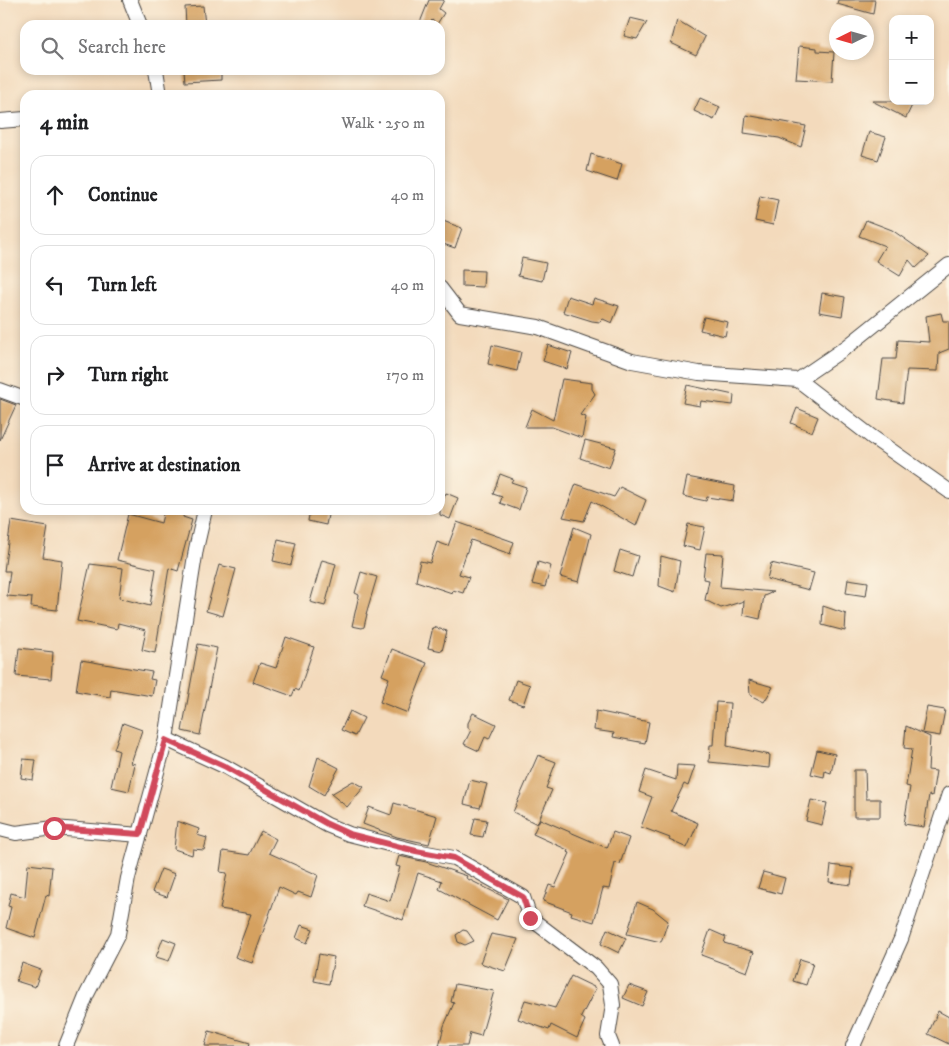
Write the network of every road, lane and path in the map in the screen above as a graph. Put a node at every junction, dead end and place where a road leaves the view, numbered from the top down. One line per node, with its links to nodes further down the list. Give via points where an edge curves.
1 (130, 0): 2 (street)
2 (138, 20)
3 (156, 75): 4 (street)
4 (156, 90)
5 (20, 120): 6 (street)
6 (0, 122)
7 (949, 266): 9 (street, via 848,346)
8 (445, 294): 9 (street, via 460,314 538,327 632,361 699,373)
9 (798, 380): 12 (street)
10 (0, 390): 11 (street)
11 (20, 397)
12 (949, 491)
13 (204, 515): 14 (street)
14 (166, 740): 17 (street); 19 (street, via 224,766 349,834 454,858 523,897 530,918 596,968 610,984 613,1005 608,1036)
15 (949, 794): 20 (street, via 901,939)
16 (0, 829): 17 (street, via 16,833 54,828)
17 (140, 834): 18 (street, via 118,934 87,994)
18 (66, 1046)
19 (612, 1046)
20 (853, 1046)

